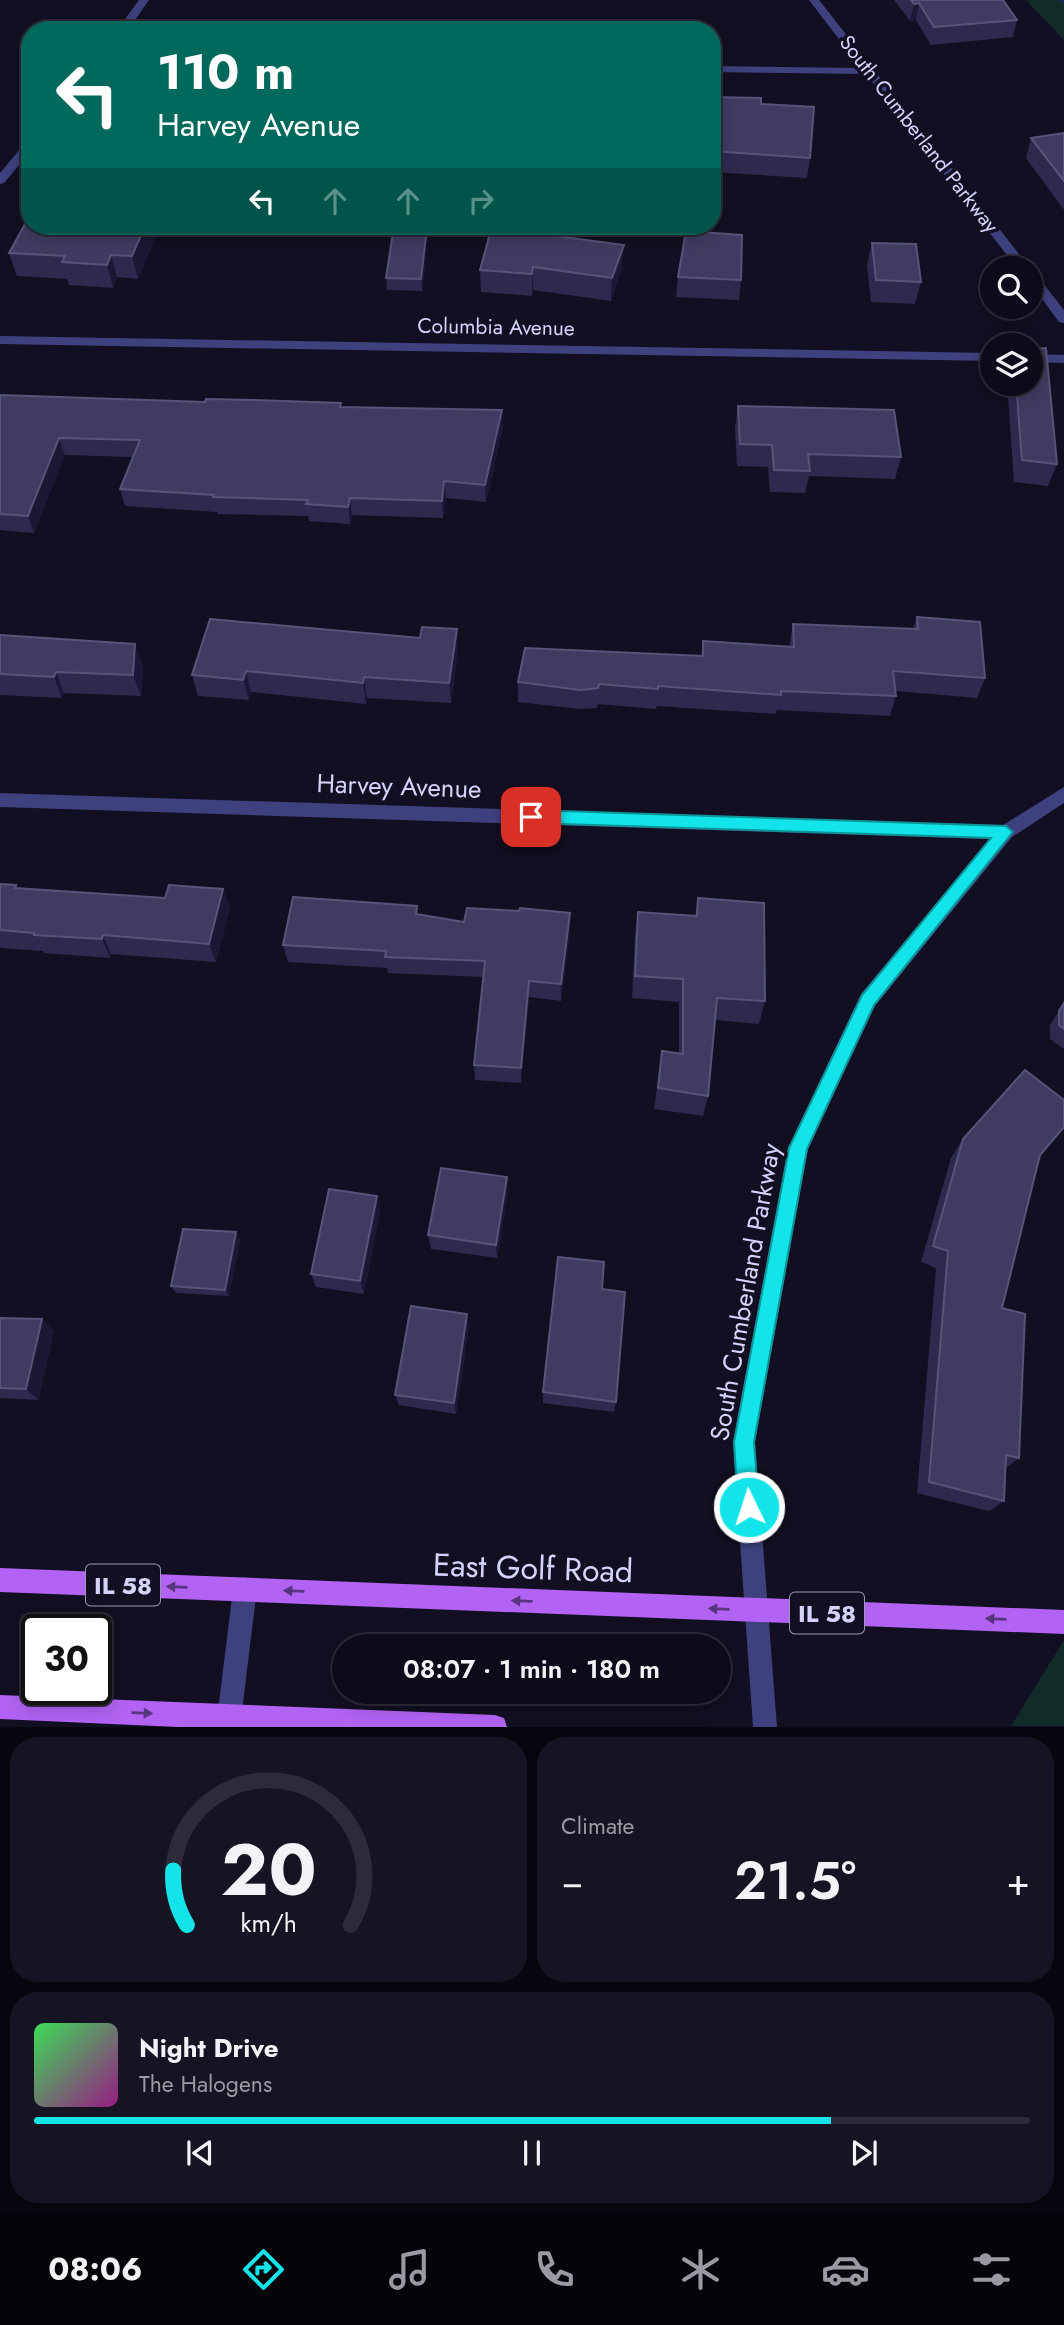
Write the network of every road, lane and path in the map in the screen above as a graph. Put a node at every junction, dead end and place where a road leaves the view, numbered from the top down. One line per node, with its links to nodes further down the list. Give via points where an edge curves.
1 (144, 0): 3 (street)
2 (814, 0): 5 (street, South Cumberland Parkway)
3 (129, 21)
4 (721, 69): 5 (street)
5 (870, 71): 8 (street, South Cumberland Parkway)
6 (21, 155): 7 (street)
7 (0, 180)
8 (1015, 256)
9 (1043, 292): 10 (street)
10 (1064, 319)
11 (0, 340): 12 (street, Columbia Avenue)
12 (980, 357)
13 (1043, 358): 14 (street)
14 (1064, 359)
15 (1064, 794): 17 (street, South Cumberland Parkway)
16 (0, 800): 17 (street, Harvey Avenue)
17 (1006, 832): 20 (street, South Cumberland Parkway, via 868,1000 798,1148 744,1442)
18 (0, 1580): 19 (main road, East Golf Road / IL 58, one-way to 18)
19 (245, 1589): 20 (main road, East Golf Road / IL 58, one-way to 19); 23 (street)
20 (756, 1611): 21 (main road, East Golf Road / IL 58, one-way to 20); 25 (street, South Cumberland Parkway)
21 (1064, 1622)
22 (0, 1707): 23 (main road, one-way to 23)
23 (229, 1721): 24 (main road)
24 (495, 1727)
25 (765, 1727)

